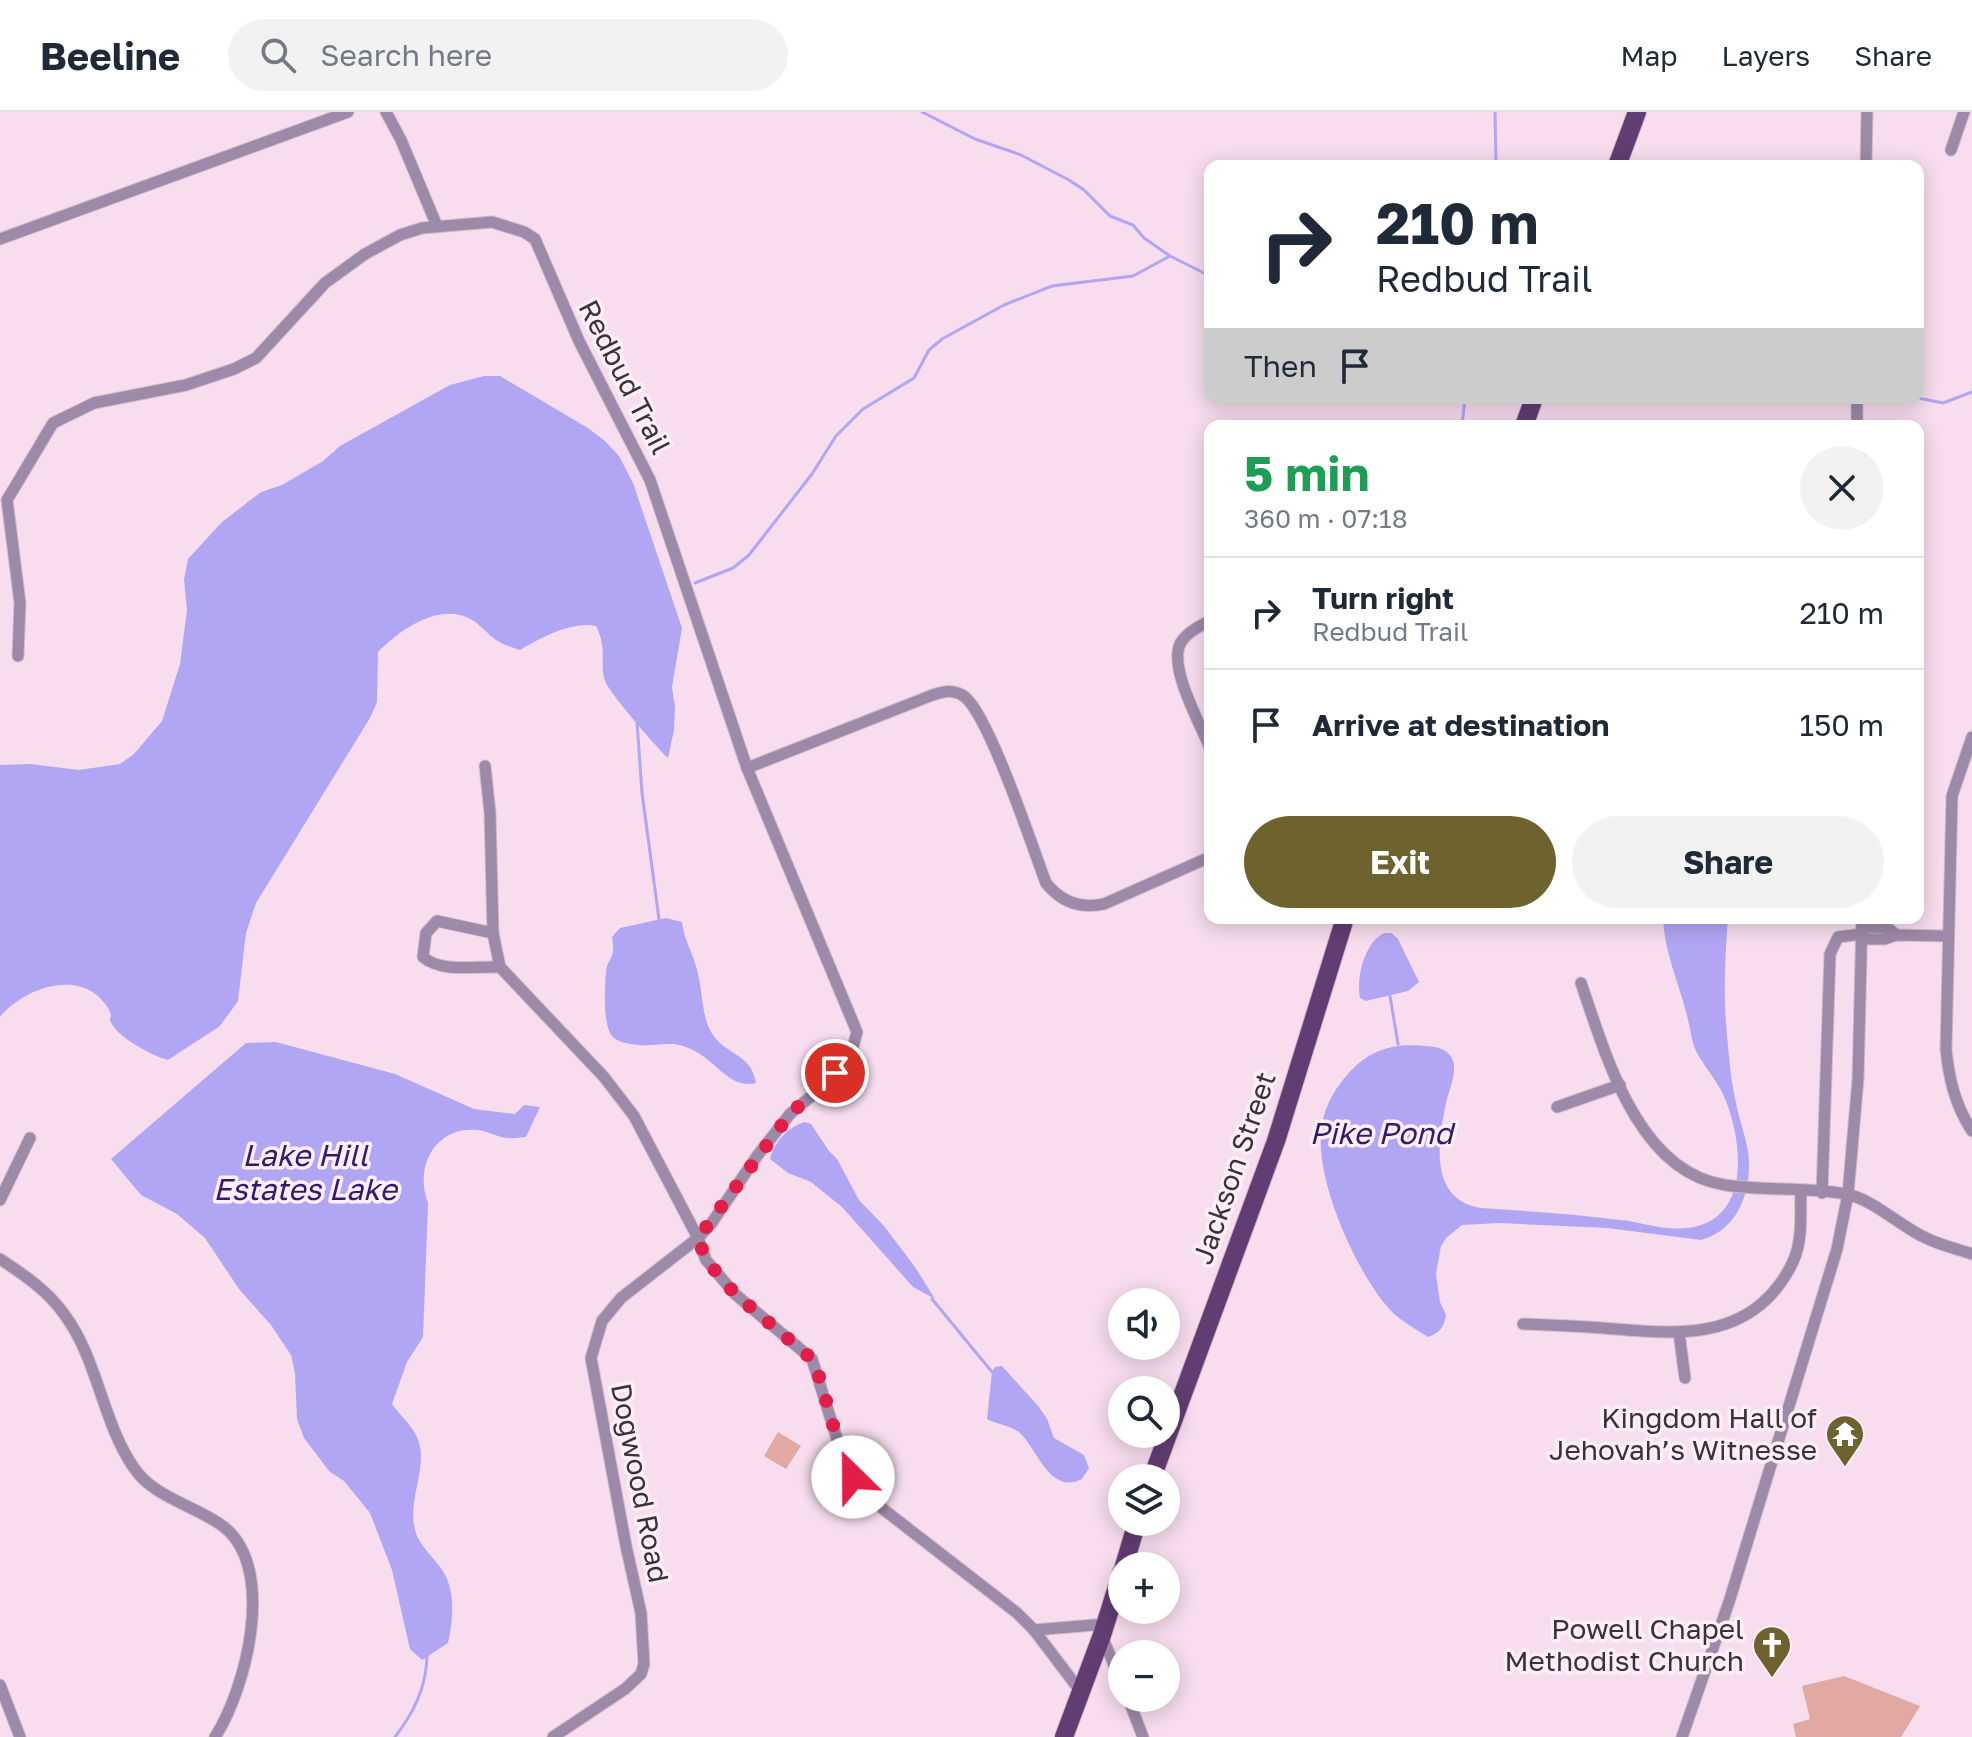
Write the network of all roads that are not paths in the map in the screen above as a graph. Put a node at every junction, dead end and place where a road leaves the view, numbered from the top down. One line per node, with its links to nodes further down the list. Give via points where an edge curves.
1 (348, 112): 10 (street)
2 (386, 112): 9 (street)
3 (1637, 112): 7 (main road)
4 (1867, 112): 8 (street)
5 (1964, 112): 6 (street)
6 (1951, 150)
7 (1619, 160)
8 (1866, 160)
9 (437, 226): 11 (street, Redbud Trail, via 400,235 325,283 256,358 186,385 103,400 53,423); 17 (street, Redbud Trail, via 492,222 535,239 579,341 650,480)
10 (0, 239)
11 (4, 500): 13 (street, Redbud Trail, via 20,603)
12 (1204, 624): 14 (street, via 1181,640 1176,655)
13 (18, 656)
14 (1204, 734)
15 (1972, 737): 22 (street, via 1952,796)
16 (485, 766): 21 (street)
17 (747, 768): 18 (street, via 953,691 964,696 983,723 1046,883 1059,897 1077,905 1104,904); 33 (street, Redbud Trail, via 857,1032 850,1058 790,1114)
18 (1204, 860)
19 (1343, 924): 39 (main road, Jackson Street, via 1276,1141)
20 (1862, 930): 22 (street); 30 (street, via 1838,937 1830,954); 31 (street)
21 (493, 933): 23 (street); 23 (street, via 437,921 426,933 423,957 455,967)
22 (1948, 936): 27 (street, via 1948,1075)
23 (500, 967): 33 (street, via 634,1116)
24 (1581, 983): 25 (street)
25 (1620, 1085): 26 (street); 29 (street, via 1647,1137 1675,1166 1722,1185)
26 (1557, 1107)
27 (1972, 1131)
28 (30, 1138): 32 (street)
29 (1801, 1191): 30 (street); 37 (street, via 1793,1263 1767,1301 1728,1324)
30 (1822, 1193): 31 (street)
31 (1848, 1194): 34 (street, via 1925,1238); 52 (street, via 1837,1249 1734,1588)
32 (0, 1200)
33 (698, 1238): 41 (street, via 706,1260 735,1294 812,1359 844,1460 865,1492); 49 (street, Dogwood Road, via 621,1298 602,1321 591,1358 641,1613 644,1664 625,1689)
34 (1972, 1254)
35 (0, 1259): 48 (street, via 64,1313 126,1454 143,1480 213,1519 243,1551 251,1576 251,1629 232,1707)
36 (1523, 1324): 37 (street)
37 (1679, 1333): 38 (street)
38 (1685, 1378)
39 (1157, 1464)
40 (1108, 1617): 42 (main road)
41 (1034, 1630): 42 (street); 45 (street)
42 (1104, 1630): 43 (street); 45 (main road)
43 (1108, 1642)
44 (0, 1685): 47 (street)
45 (1081, 1692): 50 (main road)
46 (1133, 1712): 51 (street)
47 (20, 1737)
48 (215, 1737)
49 (553, 1737)
50 (1064, 1737)
51 (1143, 1737)
52 (1682, 1737)

